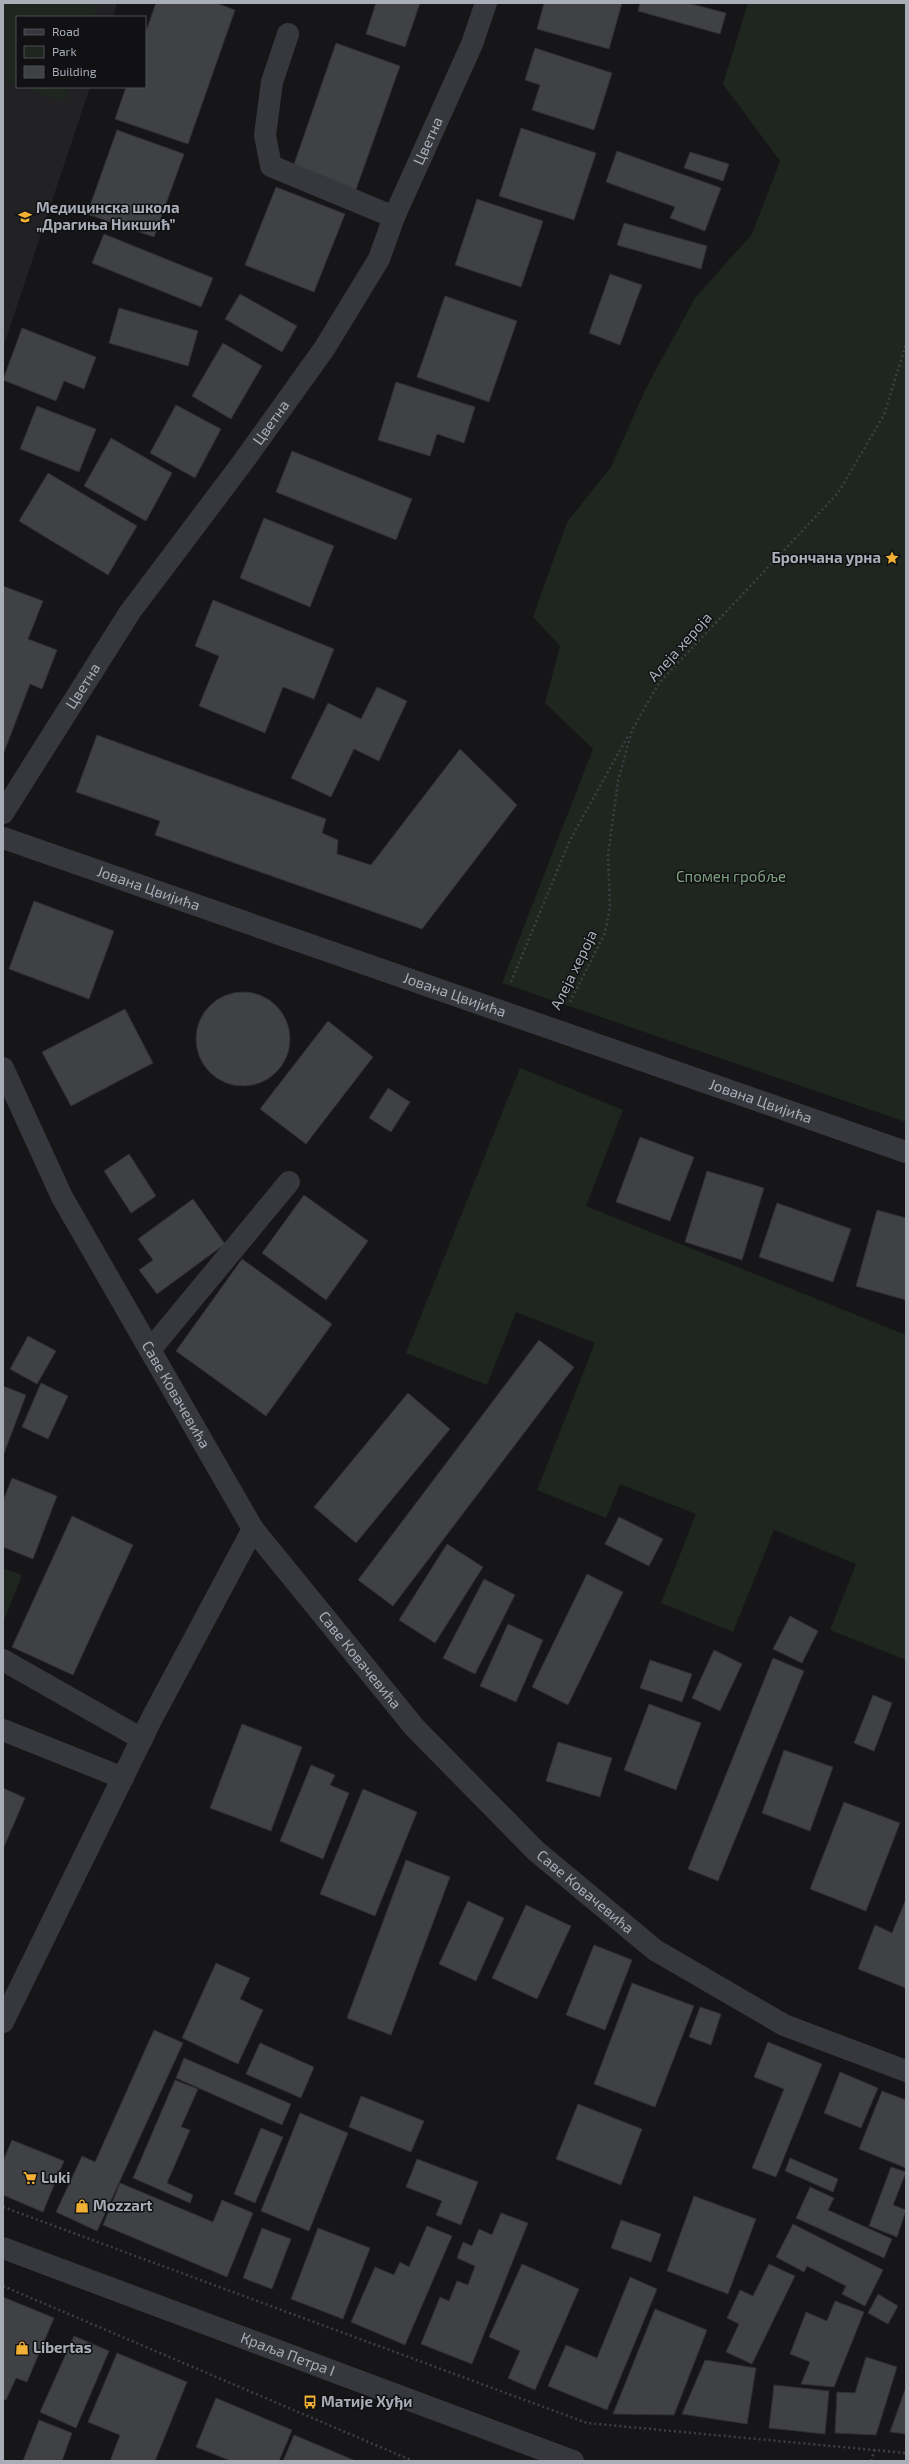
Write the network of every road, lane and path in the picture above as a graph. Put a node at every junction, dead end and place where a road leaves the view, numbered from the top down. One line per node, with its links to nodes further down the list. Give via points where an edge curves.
1 (486, 3): 3 (street, Цветна, via 472,44)
2 (288, 34): 3 (street, via 272,82 265,135 271,166)
3 (394, 217): 6 (street, Цветна, via 378,259 324,349 244,462 130,612)
4 (906, 344): 5 (path, Алеја хероја, via 884,415 838,493 658,683)
5 (632, 730): 8 (path, via 570,840); 9 (path, Алеја хероја, via 618,781 608,855 610,907 605,934)
6 (3, 814)
7 (3, 838): 8 (street, Јована Цвијића)
8 (500, 1010): 9 (street, Јована Цвијића)
9 (556, 1029): 11 (street, Јована Цвијића)
10 (3, 1068): 13 (street, Саве Ковачевића, via 62,1197)
11 (906, 1152)
12 (289, 1182): 13 (street)
13 (150, 1350): 14 (street, Саве Ковачевића)
14 (253, 1529): 17 (street); 20 (street, Саве Ковачевића, via 415,1728 536,1852 655,1950 784,2024)
15 (3, 1660): 17 (street)
16 (3, 1730): 18 (street)
17 (142, 1739): 18 (street)
18 (122, 1778): 19 (street)
19 (3, 2022)
20 (906, 2071)
21 (3, 2207): 24 (path, via 588,2423 639,2430)
22 (3, 2248): 27 (street, Краља Петра I)
23 (3, 2286): 26 (path)
24 (874, 2449): 25 (path); 28 (path)
25 (906, 2453)
26 (413, 2461)
27 (573, 2461)
28 (871, 2461)

